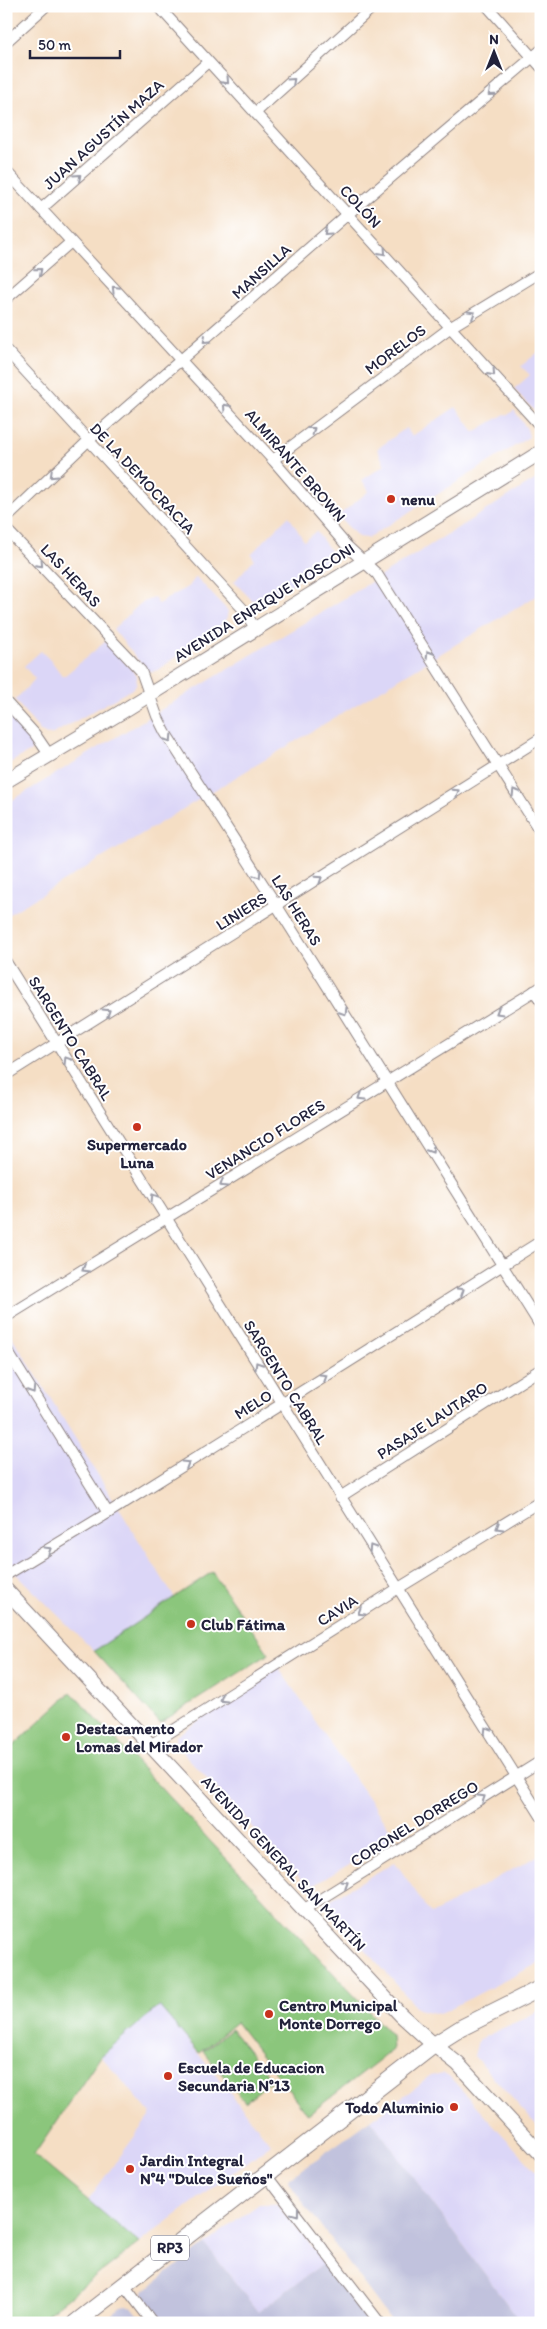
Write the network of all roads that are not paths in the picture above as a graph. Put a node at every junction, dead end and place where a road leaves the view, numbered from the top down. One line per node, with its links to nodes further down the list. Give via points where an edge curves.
1 (46, 6): 5 (street)
2 (158, 6): 8 (street, COLÓN)
3 (374, 6): 10 (street, one-way to 3)
4 (487, 6): 7 (street)
5 (6, 42)
6 (541, 50): 7 (street, MANSILLA)
7 (532, 57): 9 (street); 13 (street, MANSILLA, one-way to 13)
8 (208, 62): 10 (street, COLÓN, one-way to 10); 12 (street, JUAN AGUSTÍN MAZA, one-way to 8)
9 (541, 67)
10 (255, 113): 13 (street, COLÓN)
11 (6, 171): 12 (street, ALMIRANTE BROWN)
12 (41, 209): 14 (street, ALMIRANTE BROWN)
13 (348, 214): 17 (street, COLÓN, one-way to 17); 19 (street, MANSILLA, one-way to 19)
14 (71, 242): 16 (street, one-way to 14); 19 (street, ALMIRANTE BROWN, one-way to 14)
15 (541, 272): 17 (street, MORELOS, one-way to 15)
16 (6, 299)
17 (451, 326): 20 (street, COLÓN, one-way to 20); 23 (street, MORELOS, one-way to 17)
18 (6, 350): 21 (street, DE LA DEMOCRACIA)
19 (183, 360): 21 (street, MANSILLA); 23 (street, ALMIRANTE BROWN, one-way to 19)
20 (541, 428)
21 (88, 441): 24 (street, MANSILLA, one-way to 24); 27 (street, DE LA DEMOCRACIA, via 243,609)
22 (541, 452): 26 (main road, AVENIDA ENRIQUE MOSCONI)
23 (274, 460): 26 (street, ALMIRANTE BROWN, via 347,546)
24 (6, 520)
25 (6, 529): 28 (street, LAS HERAS, one-way to 28, via 141,671)
26 (364, 561): 27 (main road, AVENIDA ENRIQUE MOSCONI); 32 (street, ALMIRANTE BROWN, one-way to 26, via 386,586)
27 (255, 628): 28 (main road, AVENIDA ENRIQUE MOSCONI)
28 (148, 695): 31 (main road, AVENIDA ENRIQUE MOSCONI); 35 (street, LAS HERAS, one-way to 35, via 165,732)
29 (6, 702): 31 (street)
30 (541, 738): 32 (street, LINIERS)
31 (50, 756): 33 (main road, AVENIDA ENRIQUE MOSCONI)
32 (498, 765): 34 (street, ALMIRANTE BROWN, one-way to 32); 35 (street, LINIERS, one-way to 32)
33 (6, 781)
34 (541, 833)
35 (277, 906): 39 (street, LINIERS, one-way to 35); 41 (street, LAS HERAS, one-way to 41)
36 (6, 962): 39 (street, SARGENTO CABRAL)
37 (538, 989): 38 (street); 41 (street, VENANCIO FLORES, one-way to 41)
38 (541, 1001)
39 (57, 1043): 40 (street, LINIERS); 42 (street, SARGENTO CABRAL, one-way to 39)
40 (6, 1075)
41 (387, 1080): 42 (street, VENANCIO FLORES, one-way to 42); 44 (street, LAS HERAS, one-way to 44)
42 (168, 1218): 45 (street, VENANCIO FLORES, one-way to 45); 49 (street, SARGENTO CABRAL, one-way to 42)
43 (541, 1241): 44 (street, MELO)
44 (502, 1265): 46 (street, LAS HERAS); 49 (street, MELO, one-way to 44)
45 (6, 1317)
46 (541, 1327)
47 (6, 1349): 52 (street, one-way to 52)
48 (541, 1369): 50 (street, PASAJE LAUTARO)
49 (282, 1404): 50 (street, SARGENTO CABRAL); 52 (street, MELO, one-way to 49)
50 (340, 1497): 54 (street, SARGENTO CABRAL, one-way to 50)
51 (541, 1502): 54 (street, CAVIA, one-way to 54)
52 (108, 1513): 53 (street, MELO, one-way to 52)
53 (6, 1574)
54 (397, 1589): 56 (street, CAVIA, one-way to 56); 58 (street, SARGENTO CABRAL, one-way to 54)
55 (6, 1590): 56 (main road, AVENIDA GENERAL SAN MARTÍN)
56 (150, 1745): 60 (main road, AVENIDA GENERAL SAN MARTÍN)
57 (541, 1761): 58 (street, CORONEL DORREGO)
58 (517, 1777): 59 (street, SARGENTO CABRAL); 60 (street, CORONEL DORREGO, one-way to 58)
59 (541, 1816)
60 (303, 1910): 62 (main road, AVENIDA GENERAL SAN MARTÍN)
61 (541, 1988): 62 (highway, RP3, via 461,2028)
62 (434, 2046): 63 (main road, AVENIDA GENERAL SAN MARTÍN, via 475,2081); 64 (highway, RP3)
63 (541, 2154)
64 (266, 2174): 65 (highway, RP3); 68 (street, one-way to 68)
65 (123, 2284): 66 (highway, RP3); 67 (street)
66 (75, 2323)
67 (153, 2323)
68 (380, 2323)

